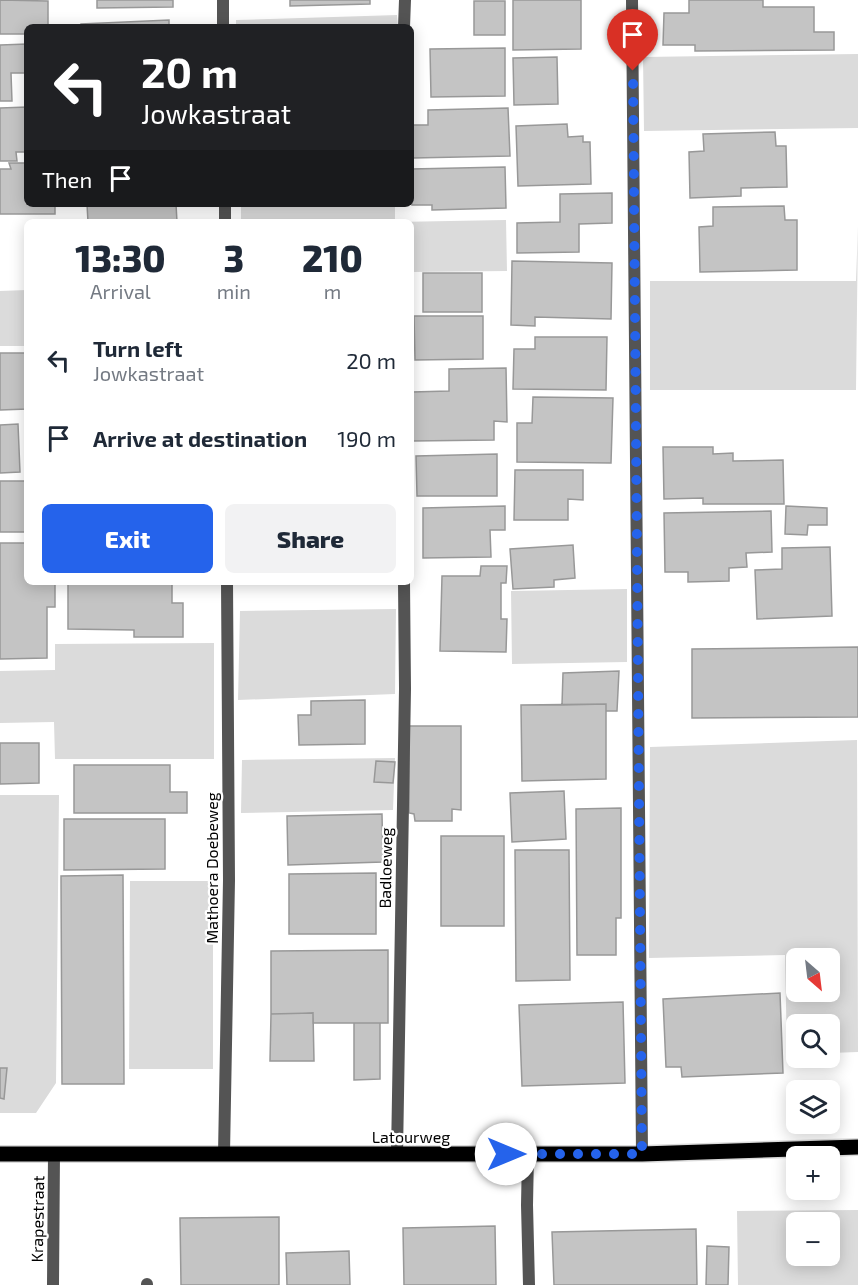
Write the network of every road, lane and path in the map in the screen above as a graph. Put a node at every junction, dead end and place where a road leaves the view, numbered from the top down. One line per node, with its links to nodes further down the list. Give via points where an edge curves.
1 (223, 0): 4 (street)
2 (405, 0): 5 (street)
3 (632, 0): 14 (street)
4 (224, 24)
5 (405, 24)
6 (227, 585): 11 (street, Mathoera Doebeweg, via 229,880)
7 (404, 585): 12 (street, Badloeweg)
8 (858, 1147): 14 (main road, Latourweg)
9 (0, 1154): 10 (main road, Latourweg)
10 (54, 1154): 11 (main road, Latourweg); 15 (street, Krapestraat)
11 (224, 1154): 12 (main road, Latourweg)
12 (397, 1154): 13 (main road, Latourweg)
13 (528, 1154): 14 (main road, Latourweg); 16 (street)
14 (642, 1154)
15 (53, 1285)
16 (529, 1285)

